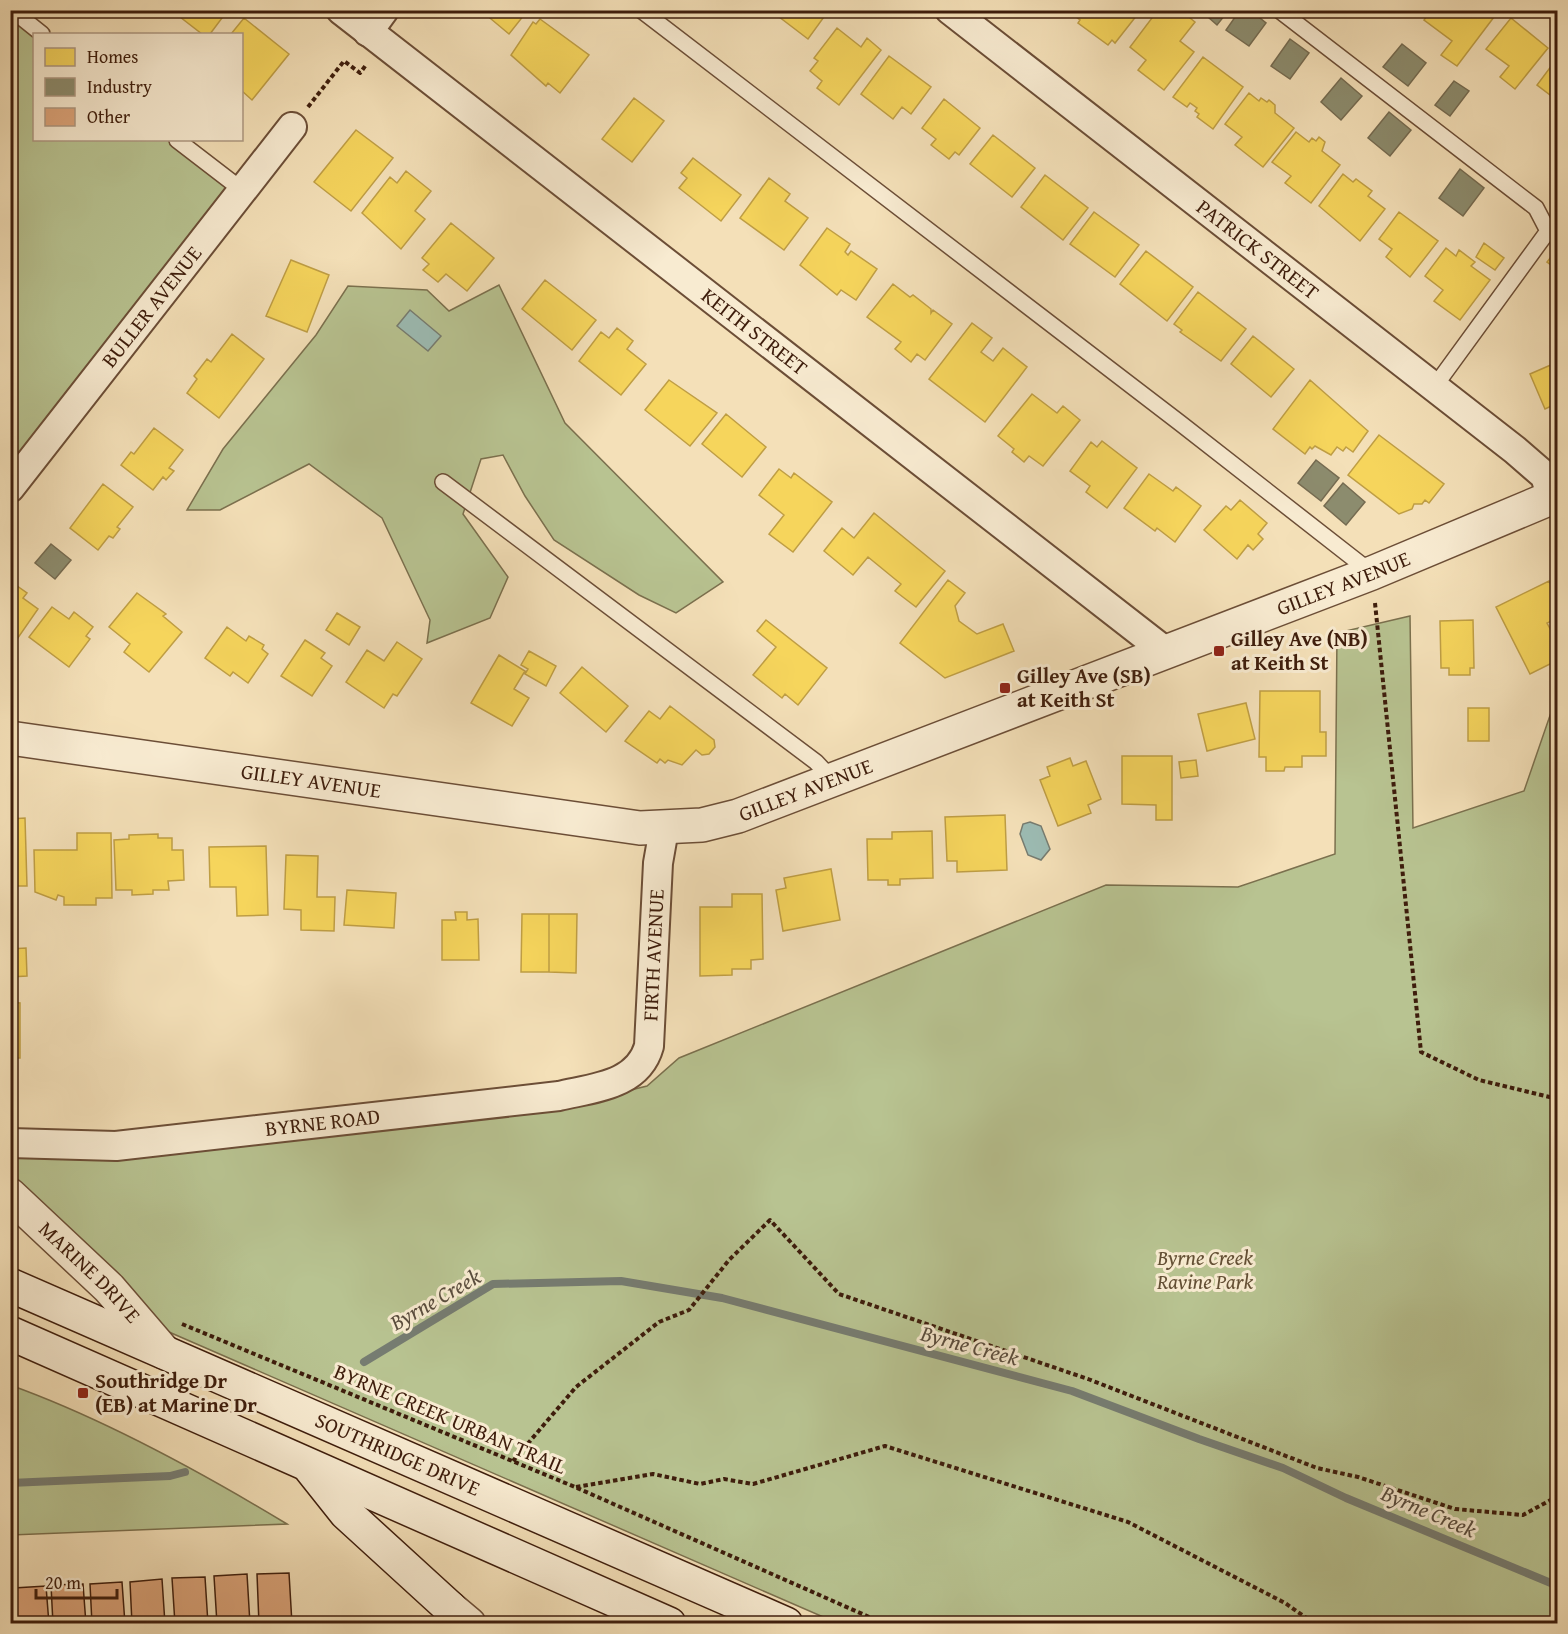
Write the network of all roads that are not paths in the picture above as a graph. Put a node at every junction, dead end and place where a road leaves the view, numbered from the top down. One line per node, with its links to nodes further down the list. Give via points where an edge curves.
1 (12, 10): 7 (lane)
2 (340, 10): 6 (street, KEITH STREET)
3 (641, 10): 15 (lane)
4 (950, 10): 11 (street, PATRICK STREET)
5 (1279, 10): 11 (lane, via 1536,208 1548,231)
6 (376, 21): 16 (street, KEITH STREET)
7 (41, 33)
8 (292, 127): 10 (street, BULLER AVENUE)
9 (178, 141): 10 (lane)
10 (242, 190): 13 (street, BULLER AVENUE)
11 (1435, 386): 14 (street, PATRICK STREET, via 1545,476)
12 (443, 482): 18 (lane, via 816,762)
13 (10, 488)
14 (1555, 497): 15 (street, GILLEY AVENUE)
15 (1372, 573): 16 (street, GILLEY AVENUE)
16 (1166, 652): 18 (street, GILLEY AVENUE)
17 (10, 738): 19 (street, GILLEY AVENUE)
18 (834, 781): 19 (street, GILLEY AVENUE, via 738,816)
19 (664, 829): 20 (street, FIRTH AVENUE, via 657,863 649,1046 642,1062)
20 (629, 1075): 21 (street, BYRNE ROAD, via 616,1083 559,1096 116,1146)
21 (10, 1143)
22 (10, 1196): 25 (street, MARINE DRIVE, via 109,1288)
23 (10, 1285): 25 (street, SOUTHRIDGE DRIVE)
24 (10, 1333): 26 (street)
25 (164, 1352): 31 (street, SOUTHRIDGE DRIVE)
26 (308, 1465): 27 (street); 28 (street, via 346,1513)
27 (631, 1607): 29 (street); 30 (street)
28 (460, 1616)
29 (601, 1623)
30 (669, 1623)
31 (786, 1623)

